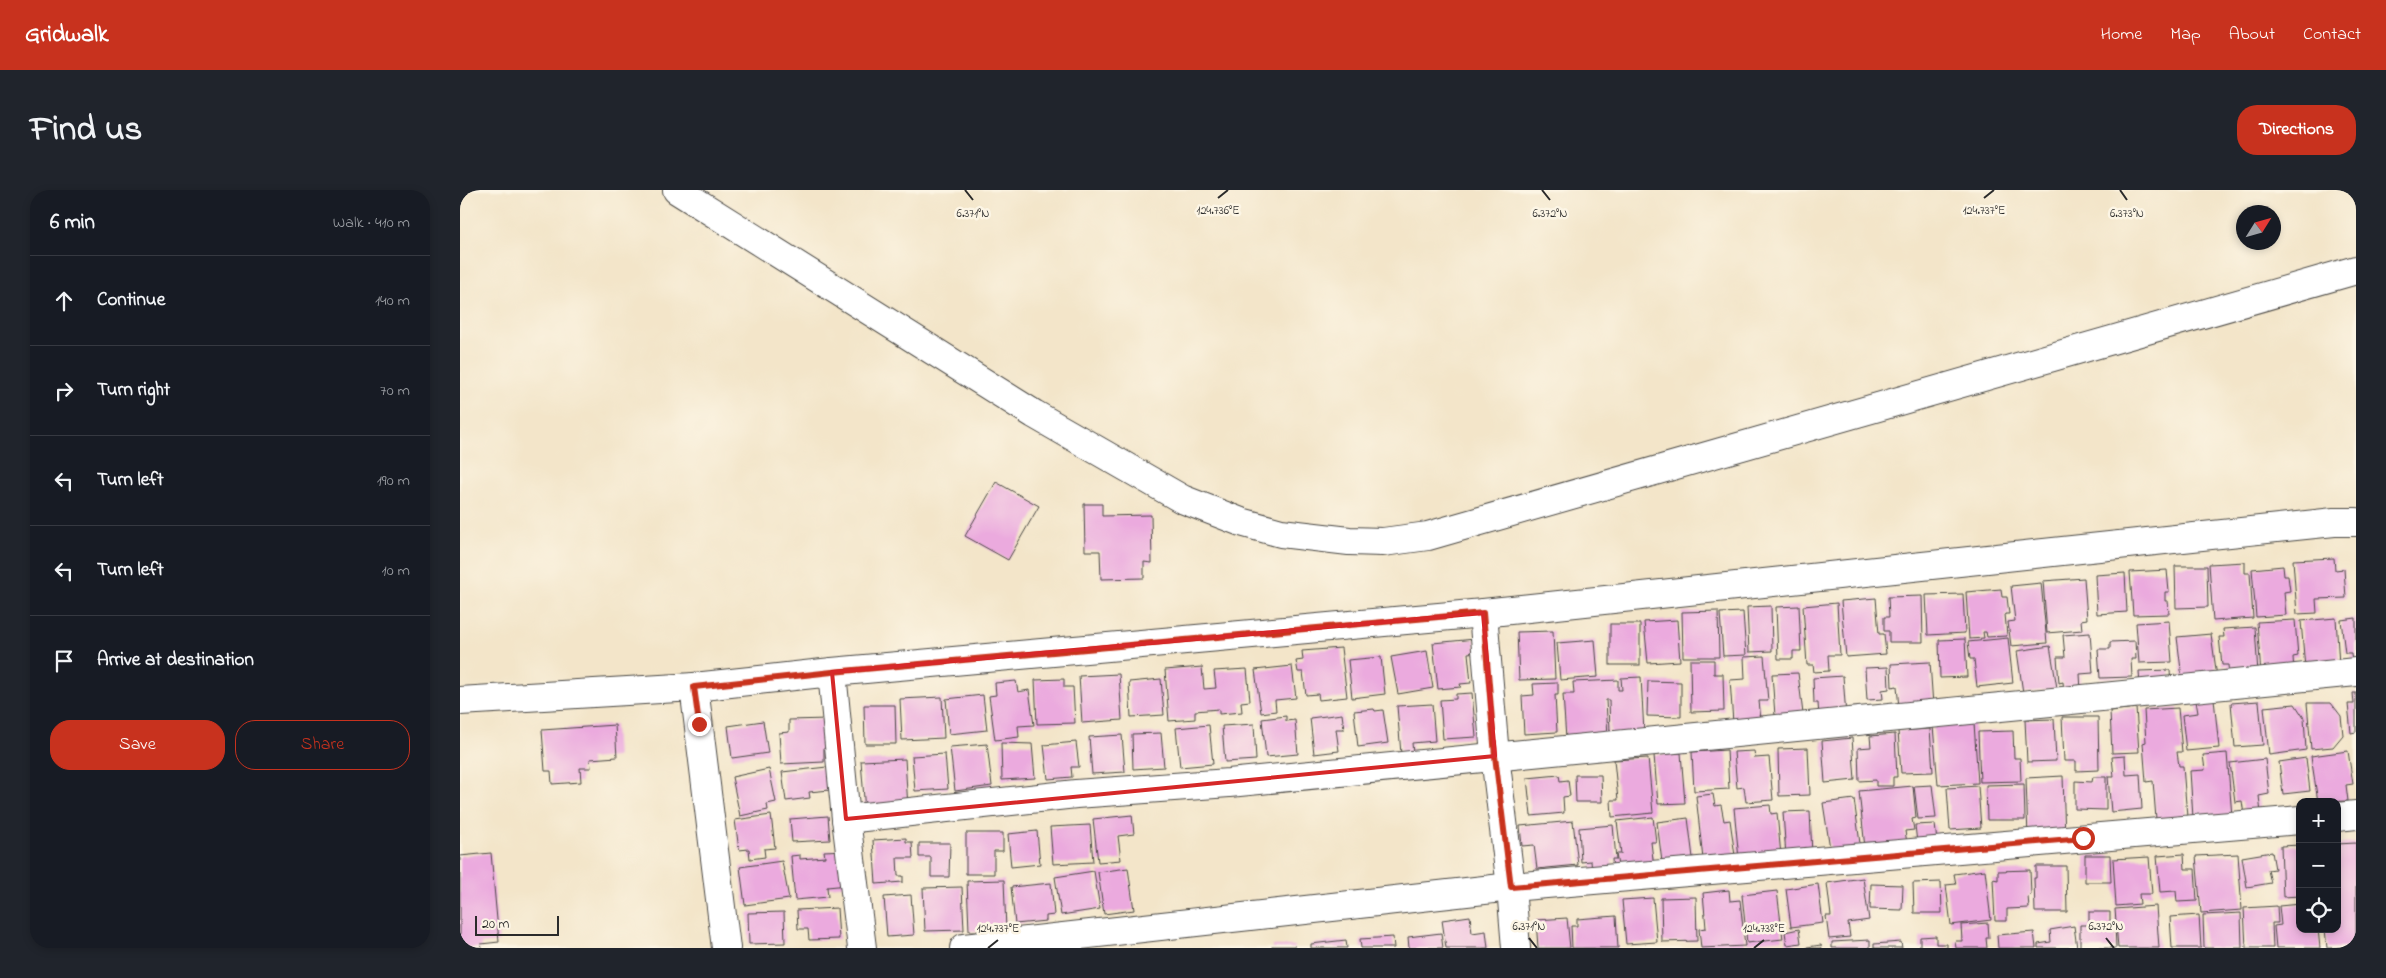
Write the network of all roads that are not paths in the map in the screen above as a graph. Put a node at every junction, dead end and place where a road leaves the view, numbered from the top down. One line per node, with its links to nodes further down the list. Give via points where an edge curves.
1 (677, 190): 2 (street, via 1034,414 1182,499 1241,522 1281,533 1349,541 1382,542 1428,536)
2 (2356, 270)
3 (2356, 522): 4 (street)
4 (1483, 613): 5 (street); 9 (street)
5 (832, 672): 7 (street); 12 (street)
6 (2356, 672): 9 (street)
7 (694, 687): 8 (street); 17 (street)
8 (460, 701)
9 (1495, 756): 12 (street, via 1229,784 1076,794); 14 (street)
10 (2356, 815): 11 (street)
11 (2341, 817)
12 (846, 819): 18 (street)
13 (2296, 820): 14 (street)
14 (1511, 887): 15 (street); 20 (street)
15 (1138, 939): 16 (street)
16 (992, 947): 19 (street)
17 (726, 948)
18 (862, 948)
19 (964, 948)
20 (1516, 948)

